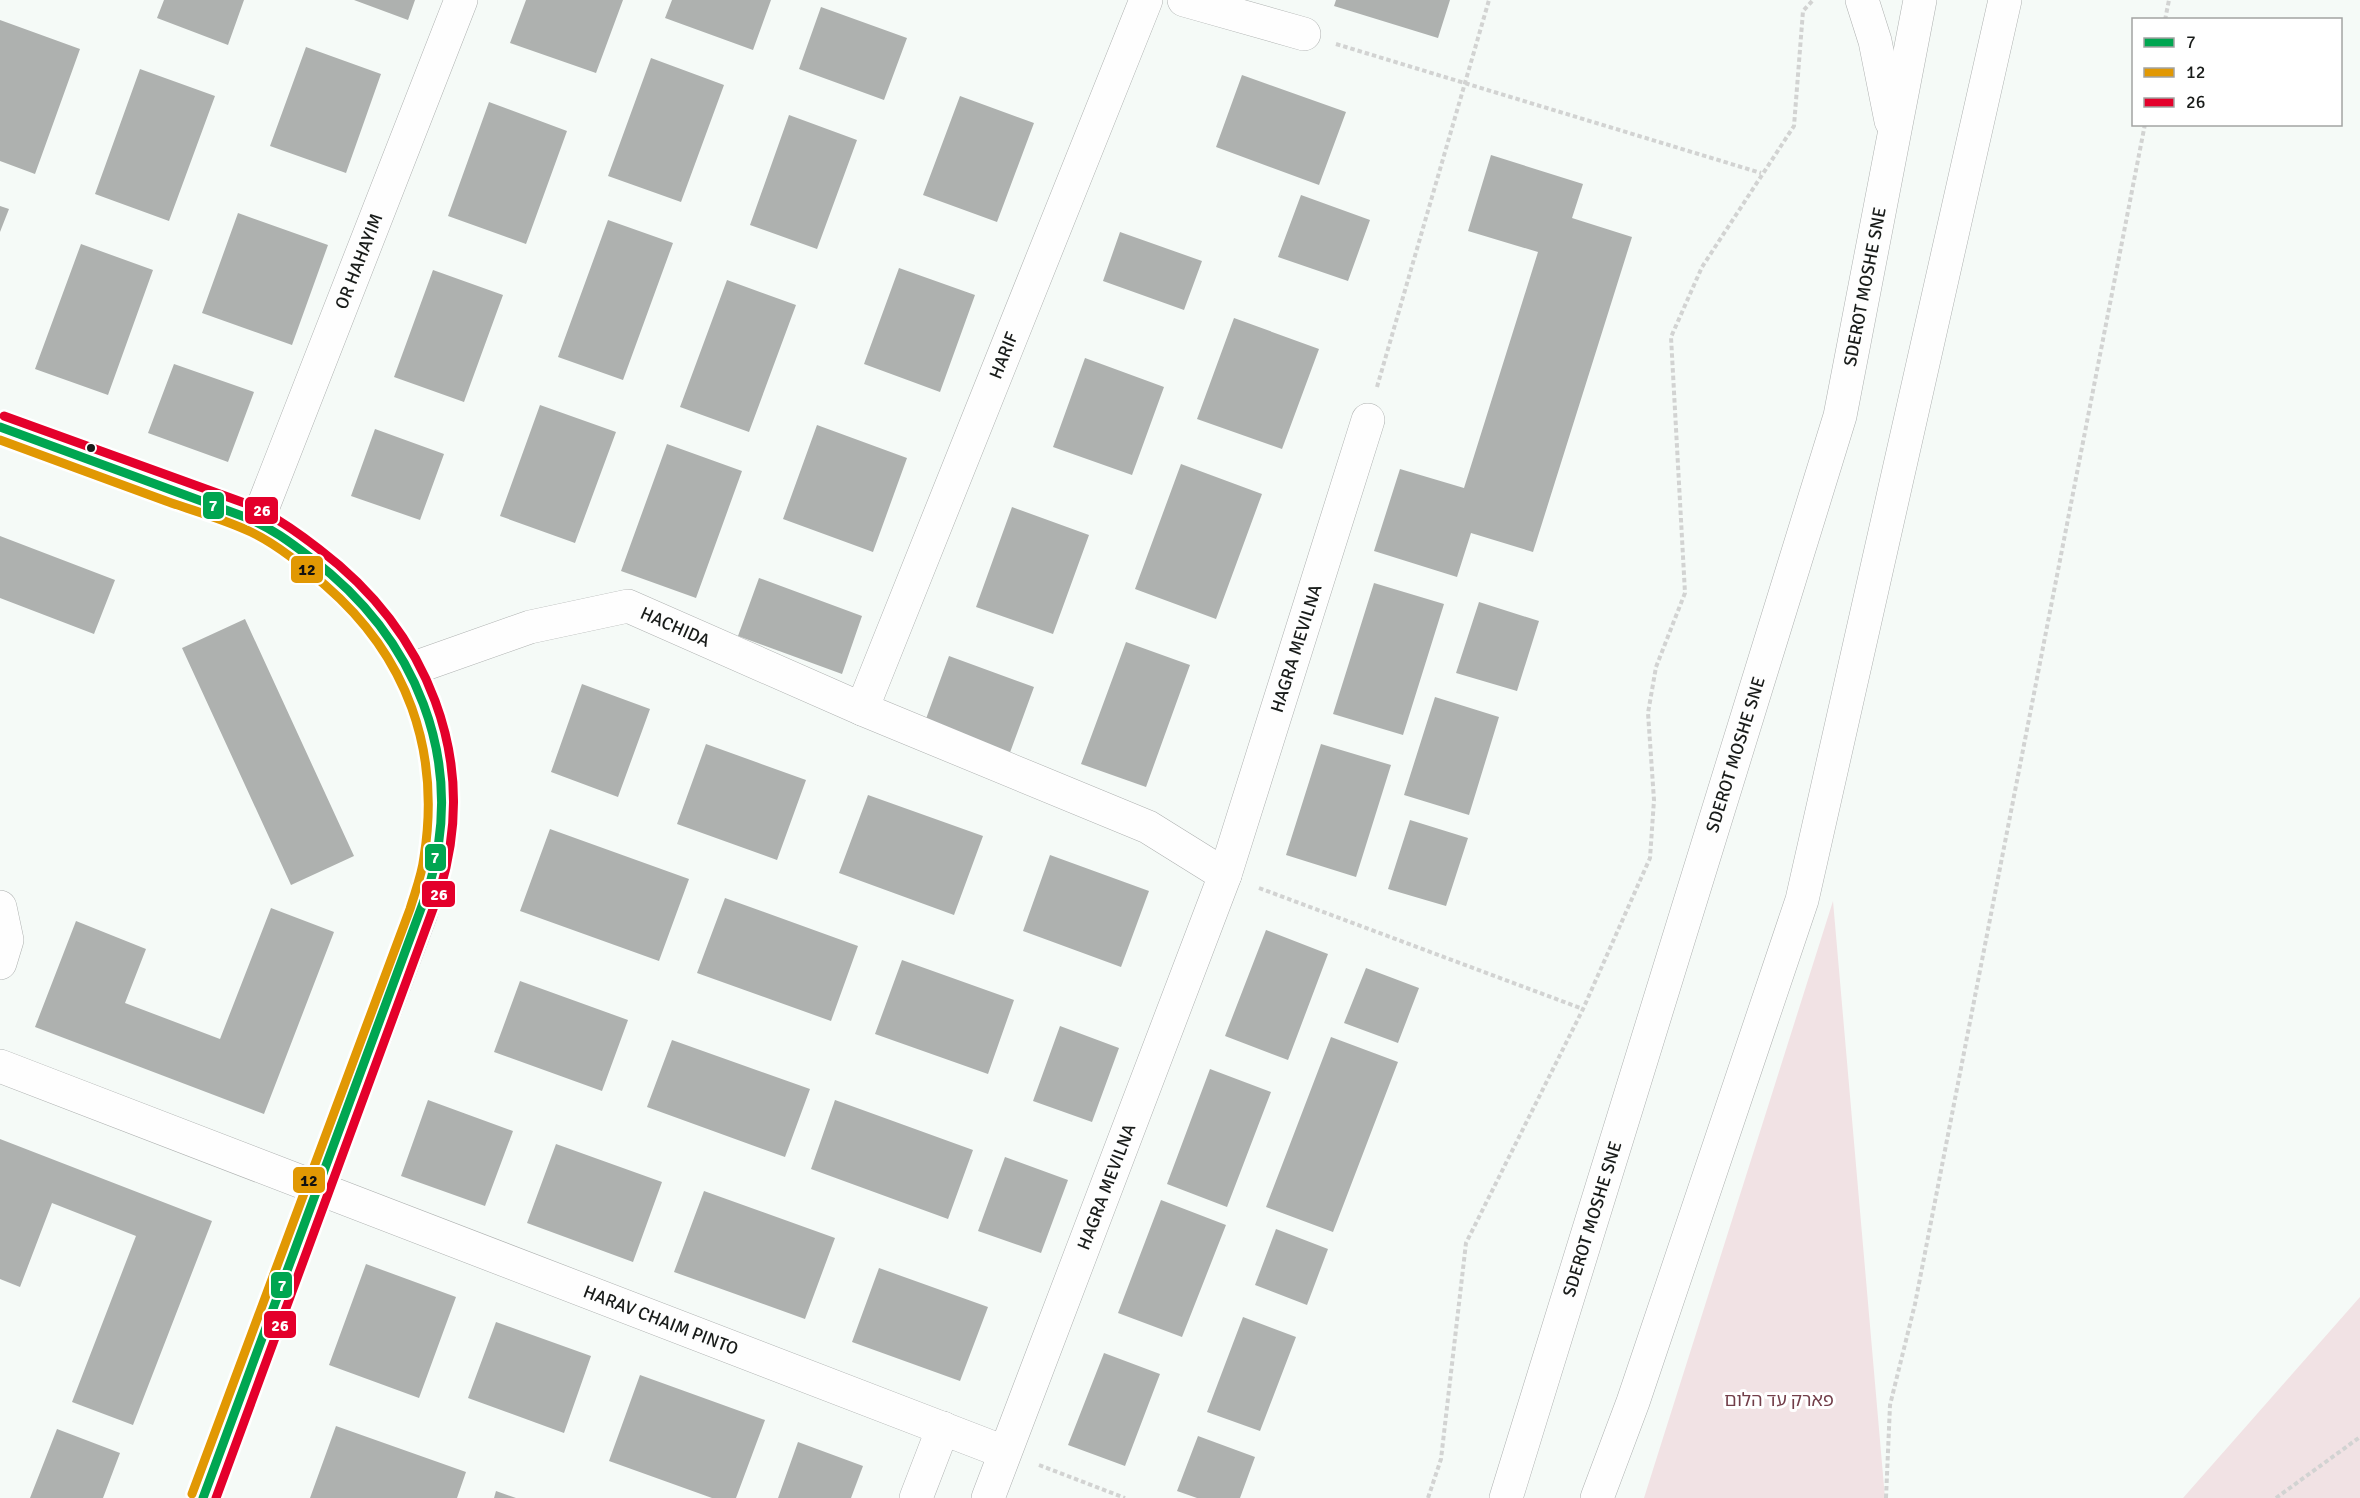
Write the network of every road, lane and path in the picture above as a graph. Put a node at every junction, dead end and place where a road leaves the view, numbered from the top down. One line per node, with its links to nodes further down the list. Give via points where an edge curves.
1 (461, 0): 18 (street, OR HAHAYIM)
2 (1146, 0): 20 (street, HARIF)
3 (1184, 0): 11 (street)
4 (1489, 0): 12 (path)
5 (1813, 0): 15 (path, via 1803,11 1794,126)
6 (1862, 0): 14 (street, via 1875,41)
7 (1920, 0): 14 (street, SDEROT MOSHE SNE)
8 (2005, 0): 36 (street, via 1802,900)
9 (2169, 0): 10 (path)
10 (2165, 18)
11 (1304, 34): 12 (path)
12 (1465, 83): 15 (path); 16 (path)
13 (2145, 126): 37 (path, via 1918,1292 1890,1405)
14 (1894, 137): 35 (street, SDEROT MOSHE SNE, via 1840,416)
15 (1761, 173): 24 (path, via 1702,267 1671,337 1685,593 1656,667 1648,712 1654,800 1650,858)
16 (1368, 420): 21 (street, HAGRA MEVILNA)
17 (0, 427): 18 (street)
18 (257, 522): 19 (street, via 347,585)
19 (411, 669): 20 (street, HACHIDA, via 530,627 628,606); 26 (street, via 429,714 439,765 441,810 436,860 421,913)
20 (862, 709): 21 (street, via 1148,827)
21 (1224, 875): 24 (path); 29 (street, HAGRA MEVILNA)
22 (0, 908): 23 (street, via 7,940)
23 (0, 963)
24 (1583, 1009): 34 (path, via 1466,1243 1441,1460)
25 (0, 1066): 26 (street, HARAV CHAIM PINTO)
26 (318, 1190): 27 (street, HARAV CHAIM PINTO); 30 (street)
27 (943, 1428): 29 (street, HARAV CHAIM PINTO); 31 (street)
28 (2360, 1437): 38 (path)
29 (1004, 1452): 32 (street, HAGRA MEVILNA); 33 (path)
30 (203, 1498)
31 (916, 1498)
32 (988, 1498)
33 (1125, 1498)
34 (1428, 1498)
35 (1506, 1498)
36 (1597, 1498)
37 (1886, 1498)
38 (2276, 1498)

